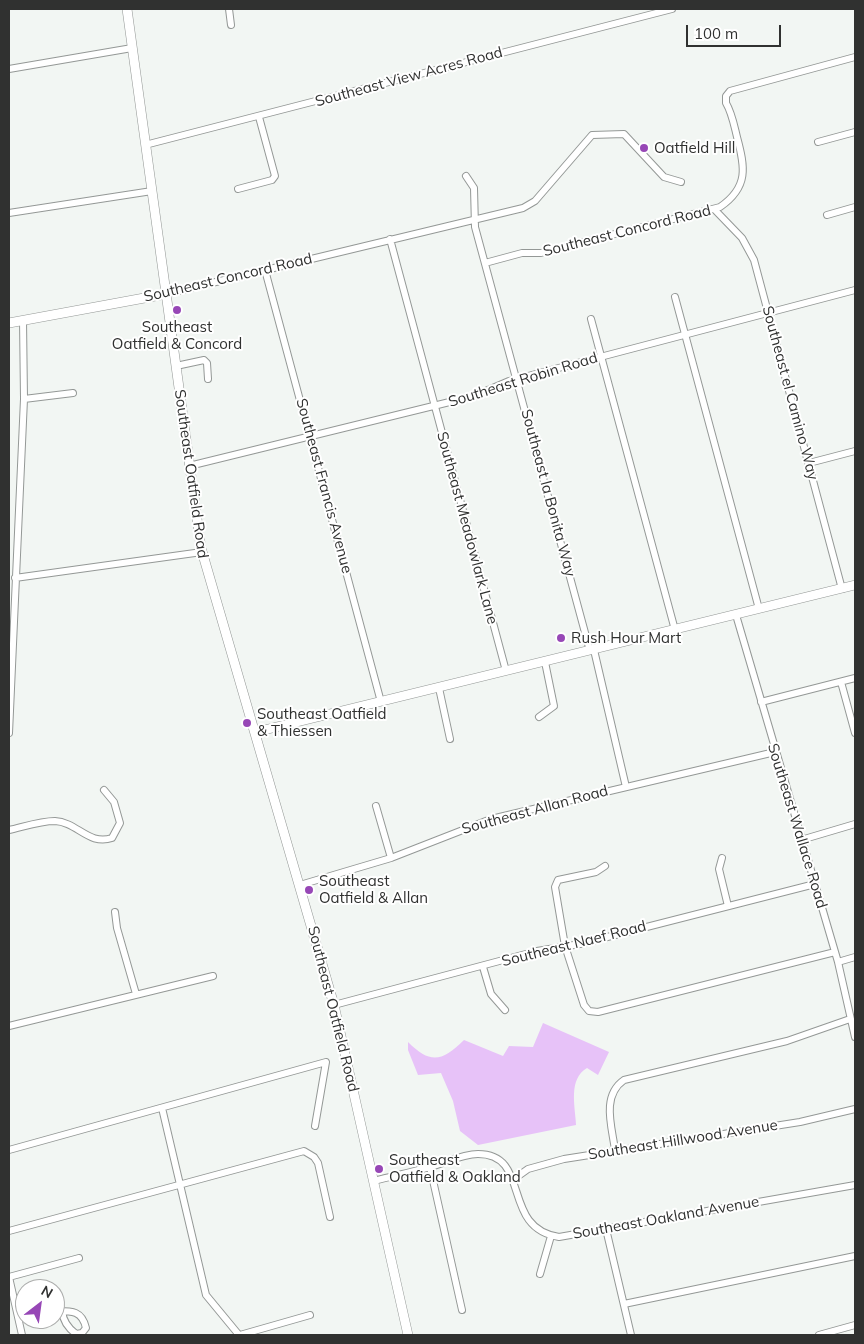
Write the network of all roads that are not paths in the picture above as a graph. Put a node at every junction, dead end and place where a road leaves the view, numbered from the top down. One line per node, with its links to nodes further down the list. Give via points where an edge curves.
1 (127, 9): 5 (main road, Southeast Oatfield Road)
2 (229, 9): 4 (street)
3 (672, 9): 8 (street, Southeast View Acres Road)
4 (231, 25)
5 (132, 48): 7 (street); 11 (main road, Southeast Oatfield Road)
6 (855, 57): 17 (street, Southeast Concord Road, via 730,91 726,103 744,171 734,195)
7 (9, 69)
8 (259, 117): 11 (street, Southeast View Acres Road); 14 (street, via 275,176 272,180)
9 (855, 132): 10 (street)
10 (818, 142)
11 (145, 146): 15 (main road, Southeast Oatfield Road)
12 (466, 176): 20 (street, Southeast la Bonita Way, via 474,188)
13 (681, 182): 20 (street, Southeast Concord Road, via 661,174 624,134 592,135 528,206)
14 (238, 189)
15 (152, 191): 18 (street); 25 (main road, Southeast Oatfield Road)
16 (855, 207): 19 (street)
17 (715, 210): 22 (street, Southeast Concord Road, via 541,253 522,253); 27 (street, Southeast el Camino Way, via 749,249)
18 (9, 213)
19 (828, 214)
20 (474, 219): 21 (street, Southeast Concord Road); 22 (street, Southeast la Bonita Way)
21 (390, 239): 23 (street, Southeast Concord Road); 38 (street, Southeast Meadowlark Lane)
22 (485, 263): 35 (street, Southeast la Bonita Way)
23 (265, 270): 25 (street, Southeast Concord Road); 39 (street, Southeast Francis Avenue)
24 (855, 290): 27 (street, Southeast Robin Road)
25 (166, 294): 29 (main road, Southeast Concord Road); 33 (main road, Southeast Oatfield Road)
26 (675, 297): 31 (street)
27 (768, 313): 31 (street, Southeast Robin Road); 41 (street, Southeast el Camino Way)
28 (591, 319): 32 (street)
29 (23, 320): 30 (main road, Southeast Concord Road); 37 (street)
30 (9, 323)
31 (685, 333): 32 (street, Southeast Robin Road); 47 (street)
32 (601, 357): 35 (street, Southeast Robin Road); 49 (street)
33 (176, 366): 34 (street, via 204,360); 42 (main road, Southeast Oatfield Road)
34 (208, 379)
35 (517, 379): 38 (street, Southeast Robin Road, via 474,396); 50 (street, Southeast la Bonita Way)
36 (73, 393): 37 (street)
37 (24, 398): 44 (street)
38 (434, 406): 39 (street, Southeast Robin Road); 52 (street, Southeast Meadowlark Lane)
39 (311, 436): 42 (street, Southeast Robin Road); 56 (street, Southeast Francis Avenue)
40 (855, 451): 41 (street)
41 (808, 462): 46 (street, Southeast el Camino Way)
42 (189, 466): 43 (main road, Southeast Oatfield Road)
43 (202, 552): 44 (street); 59 (main road, Southeast Oatfield Road)
44 (15, 578): 60 (street)
45 (855, 585): 46 (main road)
46 (842, 589): 47 (main road)
47 (758, 609): 48 (main road)
48 (736, 615): 49 (main road); 57 (street, Southeast Wallace Road)
49 (675, 630): 50 (main road)
50 (592, 650): 51 (main road); 64 (street, Southeast la Bonita Way)
51 (545, 662): 52 (main road); 58 (street, via 554,706)
52 (506, 671): 55 (main road)
53 (855, 678): 54 (street)
54 (841, 682): 57 (street); 61 (street)
55 (439, 688): 56 (main road); 62 (street)
56 (381, 702): 59 (main road)
57 (762, 702): 63 (street, Southeast Wallace Road)
58 (539, 717)
59 (256, 732): 74 (main road, Southeast Oatfield Road)
60 (9, 733)
61 (855, 733)
62 (450, 739)
63 (775, 752): 64 (street, Southeast Allan Road); 69 (street, Southeast Wallace Road)
64 (626, 787): 70 (street, Southeast Allan Road, via 480,822)
65 (104, 790): 68 (street, via 114,802 120,823 112,838 102,842 55,821)
66 (376, 806): 70 (street)
67 (855, 824): 69 (street)
68 (9, 830)
69 (801, 840): 73 (street, Southeast Wallace Road)
70 (391, 858): 74 (street, Southeast Allan Road)
71 (722, 858): 75 (street, via 719,869)
72 (605, 866): 77 (street, via 596,872 558,880 556,887)
73 (815, 884): 75 (street, Southeast Naef Road); 78 (street, Southeast Wallace Road)
74 (300, 885): 84 (main road, Southeast Oatfield Road)
75 (728, 906): 77 (street, Southeast Naef Road)
76 (115, 912): 83 (street)
77 (565, 946): 78 (street, via 584,1005 598,1012); 81 (street, Southeast Naef Road)
78 (835, 952): 80 (street, Southeast Wallace Road)
79 (855, 957): 80 (street)
80 (838, 962): 86 (street, Southeast Wallace Road)
81 (483, 967): 84 (street, Southeast Naef Road); 85 (street, via 491,994)
82 (213, 976): 83 (street)
83 (136, 994): 87 (street)
84 (334, 1005): 96 (main road, Southeast Oatfield Road)
85 (505, 1010)
86 (850, 1019): 88 (street, Southeast Wallace Road); 93 (street, via 787,1042 624,1080 614,1089 610,1105)
87 (9, 1026)
88 (855, 1037)
89 (162, 1108): 91 (street, via 326,1062); 92 (street); 98 (street)
90 (855, 1109): 93 (street, Southeast Hillwood Avenue, via 800,1122)
91 (315, 1126)
92 (9, 1150)
93 (615, 1150): 95 (street, Southeast Hillwood Avenue, via 546,1163 528,1169)
94 (430, 1167): 95 (street, Southeast Oakland Avenue, via 484,1154 502,1163); 96 (street, Southeast Oakland Avenue); 109 (street)
95 (514, 1179): 102 (street, Southeast Oakland Avenue, via 526,1218)
96 (374, 1181): 113 (main road, Southeast Oatfield Road)
97 (855, 1185): 100 (street, Southeast Oakland Avenue)
98 (180, 1186): 99 (street, via 298,1153 309,1153 318,1163); 101 (street); 112 (street, via 206,1296)
99 (330, 1217)
100 (606, 1229): 102 (street, Southeast Oakland Avenue, via 566,1237); 108 (street)
101 (9, 1231)
102 (551, 1236): 105 (street)
103 (855, 1256): 108 (street)
104 (79, 1258): 106 (street)
105 (540, 1274)
106 (9, 1277): 107 (street)
107 (15, 1296)
108 (624, 1304): 114 (street)
109 (462, 1310)
110 (310, 1315): 112 (street)
111 (855, 1325): 115 (street)
112 (239, 1335)
113 (408, 1335)
114 (631, 1335)
115 (820, 1335)

